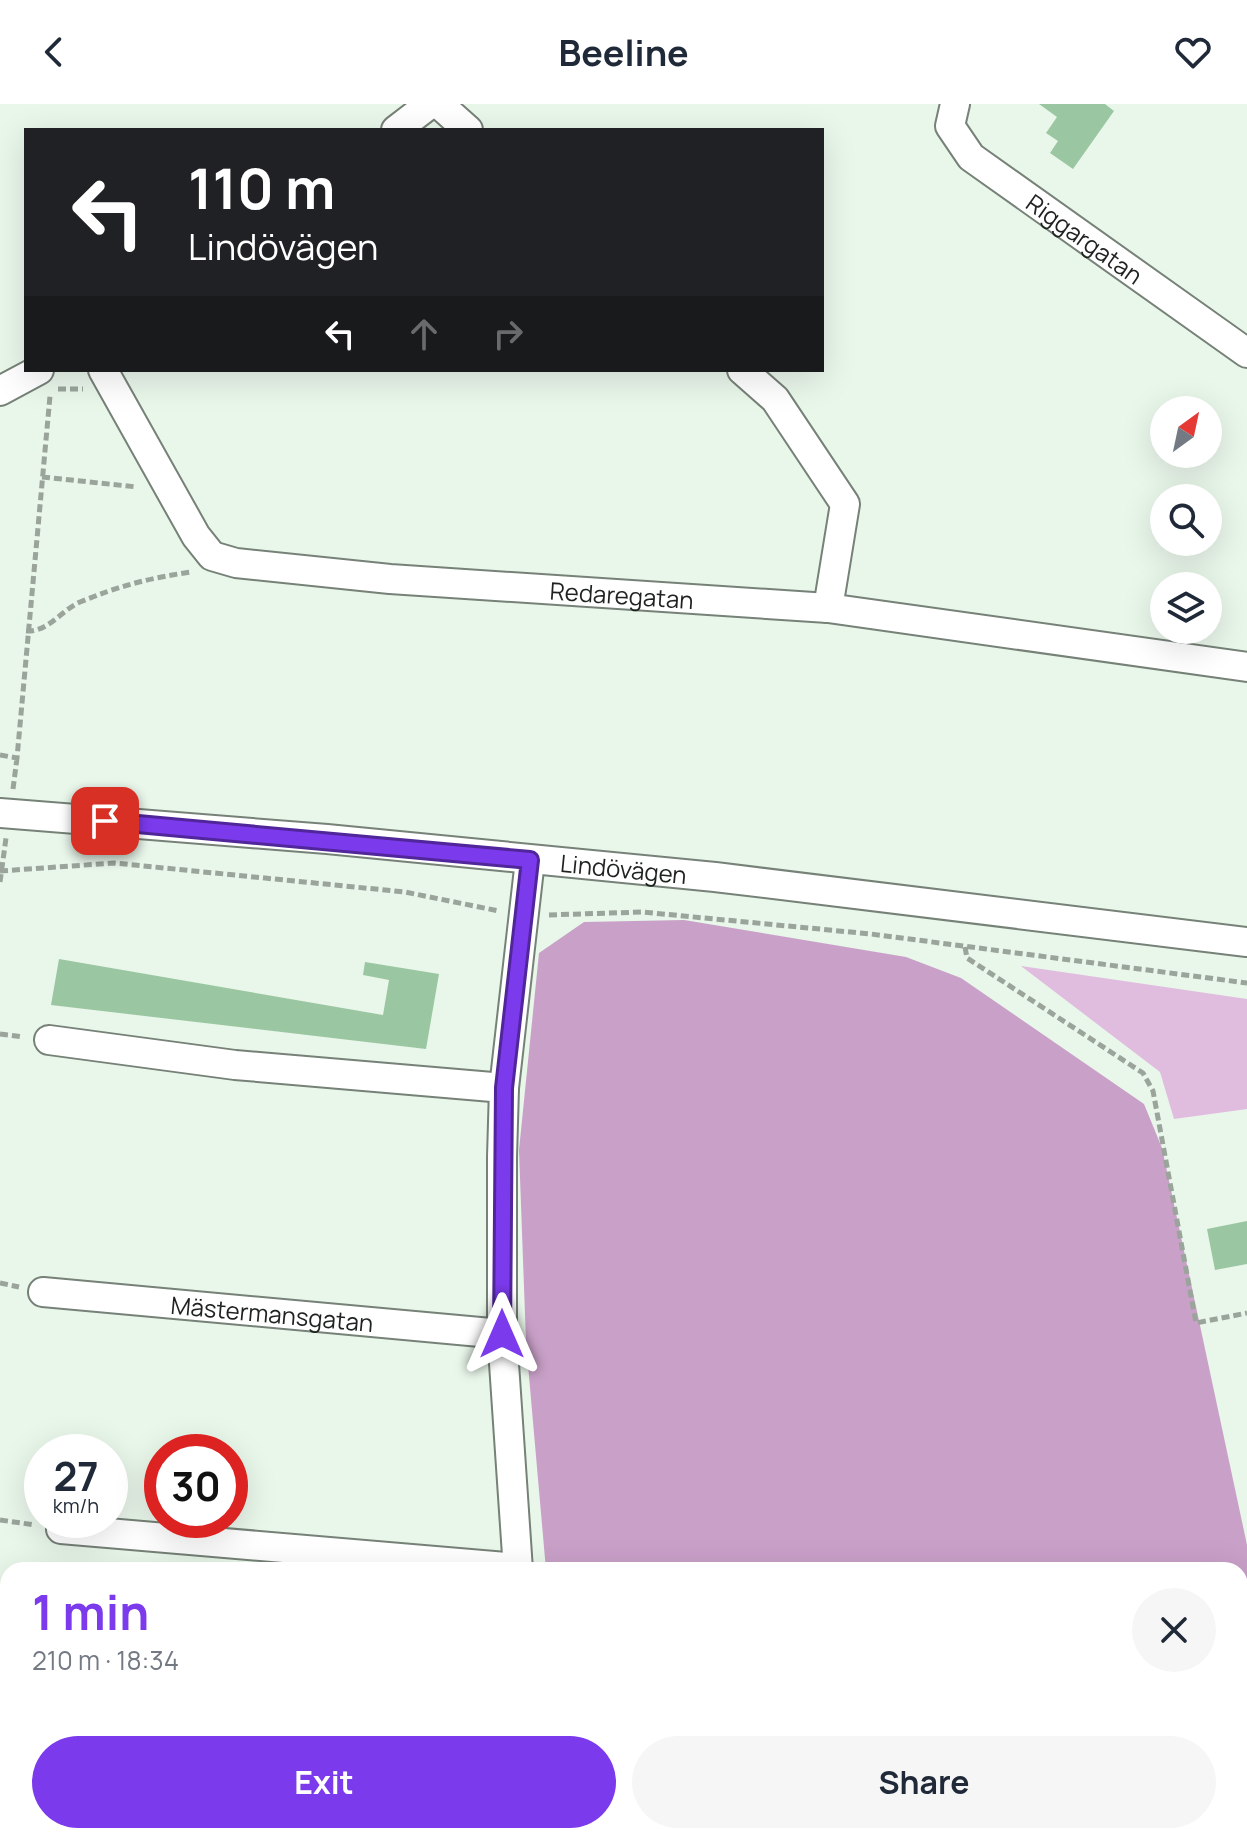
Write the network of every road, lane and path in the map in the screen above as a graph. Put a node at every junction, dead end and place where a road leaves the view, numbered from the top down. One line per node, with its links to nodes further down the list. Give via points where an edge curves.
1 (430, 104): 4 (street)
2 (439, 104): 5 (street)
3 (955, 104): 6 (street, Riggargatan, via 950,126 971,157)
4 (399, 128)
5 (466, 128)
6 (1247, 353)
7 (104, 372): 12 (street)
8 (744, 372): 14 (street, via 775,399 845,504)
9 (45, 380): 10 (street); 11 (path)
10 (0, 391)
11 (42, 477): 12 (path, via 146,487); 15 (path)
12 (165, 482): 13 (street)
13 (212, 556): 14 (street, Redaregatan, via 390,579); 15 (path, via 193,572 132,581 75,604 39,632)
14 (828, 608): 16 (street, Redaregatan)
15 (26, 631): 17 (path, via 17,758)
16 (1247, 667)
17 (0, 755)
18 (0, 813): 19 (street, Lindövägen)
19 (530, 860): 21 (street); 22 (street, Lindövägen, via 779,884)
20 (0, 871): 21 (path, via 114,863 405,892)
21 (523, 914): 23 (path, via 642,912); 26 (street)
22 (1247, 942)
23 (965, 947): 24 (path); 28 (path, via 967,958 1143,1073 1153,1091 1196,1323)
24 (1247, 983)
25 (49, 1040): 26 (street, via 235,1065)
26 (504, 1088): 29 (street)
27 (43, 1292): 29 (street, Mästermansgatan)
28 (1247, 1313)
29 (502, 1334): 32 (street)
30 (128, 1535): 31 (street)
31 (438, 1562)
32 (518, 1562)

